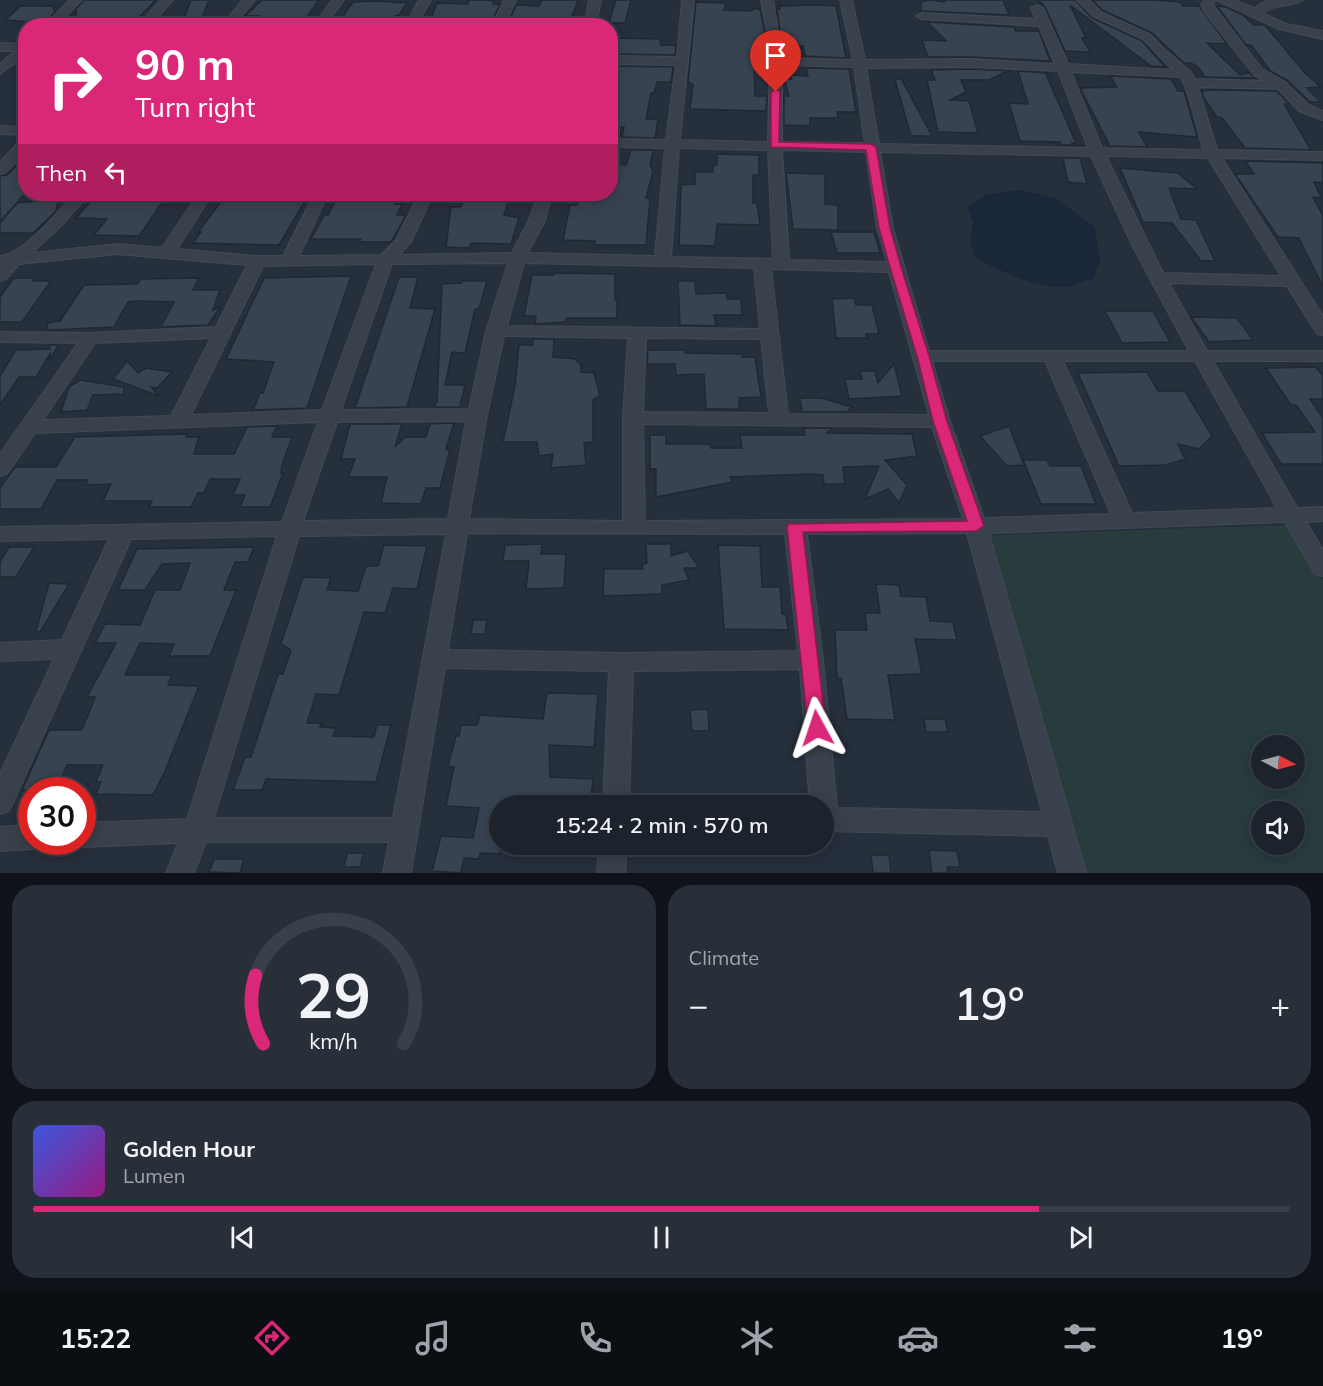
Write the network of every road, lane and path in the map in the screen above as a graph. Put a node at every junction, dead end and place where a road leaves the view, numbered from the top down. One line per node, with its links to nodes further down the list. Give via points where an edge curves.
1 (76, 0): 17 (street)
2 (167, 0): 18 (street)
3 (249, 0): 19 (street)
4 (338, 0): 20 (street)
5 (425, 0): 21 (street)
6 (510, 0): 22 (street)
7 (595, 0): 23 (street)
8 (688, 0): 29 (street)
9 (767, 0): 30 (street)
10 (846, 0): 31 (street)
11 (1083, 0): 34 (street, via 1097,14 1147,37)
12 (1210, 0): 35 (street, via 1210,12 1255,68)
13 (1222, 0): 15 (street)
14 (1297, 0): 15 (street, via 1269,3)
15 (1255, 13): 24 (street, via 1282,27)
16 (922, 16): 33 (street, via 1039,16)
17 (57, 18)
18 (150, 18)
19 (233, 18)
20 (325, 18)
21 (415, 18)
22 (502, 18)
23 (592, 18)
24 (1323, 35)
25 (0, 47): 26 (street)
26 (18, 48)
27 (18, 55): 32 (street)
28 (618, 60): 29 (street)
29 (683, 61): 40 (street)
30 (776, 61): 31 (street); 41 (street)
31 (859, 64): 33 (street, via 971,63); 42 (street)
32 (0, 70)
33 (1064, 70): 34 (street); 44 (street)
34 (1189, 79): 35 (street); 45 (street)
35 (1281, 85): 36 (street, via 1304,108)
36 (1323, 116)
37 (0, 130): 38 (street)
38 (18, 131)
39 (618, 143): 40 (street)
40 (672, 145): 41 (street); 59 (street)
41 (775, 145): 42 (street); 61 (street)
42 (871, 147): 44 (street); 62 (street)
43 (18, 151): 47 (street)
44 (1096, 152): 45 (street); 64 (street)
45 (1210, 152): 46 (street); 65 (street)
46 (1323, 156)
47 (0, 170)
48 (76, 201): 57 (street, via 55,224)
49 (200, 201): 53 (street)
50 (318, 201): 56 (street)
51 (423, 201): 55 (street, via 403,242)
52 (543, 201): 54 (street)
53 (166, 254): 57 (street, via 118,249); 58 (street)
54 (518, 258): 55 (street); 59 (street); 68 (street)
55 (386, 259): 56 (street); 78 (street)
56 (288, 260): 58 (street)
57 (6, 261): 63 (street)
58 (257, 261): 67 (street)
59 (663, 261): 60 (street)
60 (762, 265): 61 (street); 70 (street)
61 (781, 266): 62 (street)
62 (895, 267): 75 (street)
63 (0, 276)
64 (1159, 278): 65 (street); 73 (street)
65 (1294, 281): 66 (street)
66 (1323, 330)
67 (221, 332): 72 (street); 82 (street)
68 (495, 332): 69 (street); 77 (street)
69 (637, 333): 70 (street); 79 (street)
70 (770, 334): 80 (street)
71 (0, 337): 72 (street)
72 (90, 338): 83 (street)
73 (1200, 354): 74 (street); 76 (street); 86 (street)
74 (1051, 355): 75 (street); 87 (street)
75 (923, 356): 81 (street)
76 (1323, 356)
77 (477, 415): 78 (street); 88 (street)
78 (330, 416): 82 (street); 92 (street)
79 (633, 418): 80 (street); 91 (street)
80 (779, 421): 81 (street)
81 (940, 421): 89 (street)
82 (178, 422): 83 (street)
83 (28, 427): 84 (street)
84 (0, 469)
85 (1323, 514): 86 (street)
86 (1290, 515): 87 (street); 95 (street)
87 (1124, 520): 89 (street)
88 (458, 526): 91 (street); 92 (street); 98 (street)
89 (976, 526): 90 (street); 105 (street)
90 (795, 527): 91 (street); 99 (street)
91 (634, 528)
92 (290, 529): 93 (street); 106 (street)
93 (123, 533): 94 (street); 96 (street)
94 (0, 534)
95 (1323, 568)
96 (70, 649): 97 (street); 103 (street)
97 (0, 652)
98 (436, 659): 100 (street); 107 (street)
99 (811, 660): 100 (street); 102 (street)
100 (621, 662): 101 (street)
101 (616, 795)
102 (822, 795)
103 (0, 803)
104 (834, 819): 105 (street)
105 (1059, 824): 115 (street)
106 (197, 830): 107 (street); 108 (street); 112 (street)
107 (404, 830): 113 (street)
108 (96, 834)
109 (18, 837): 110 (street)
110 (0, 838)
111 (613, 855): 114 (street)
112 (180, 873)
113 (397, 873)
114 (612, 873)
115 (1072, 873)

